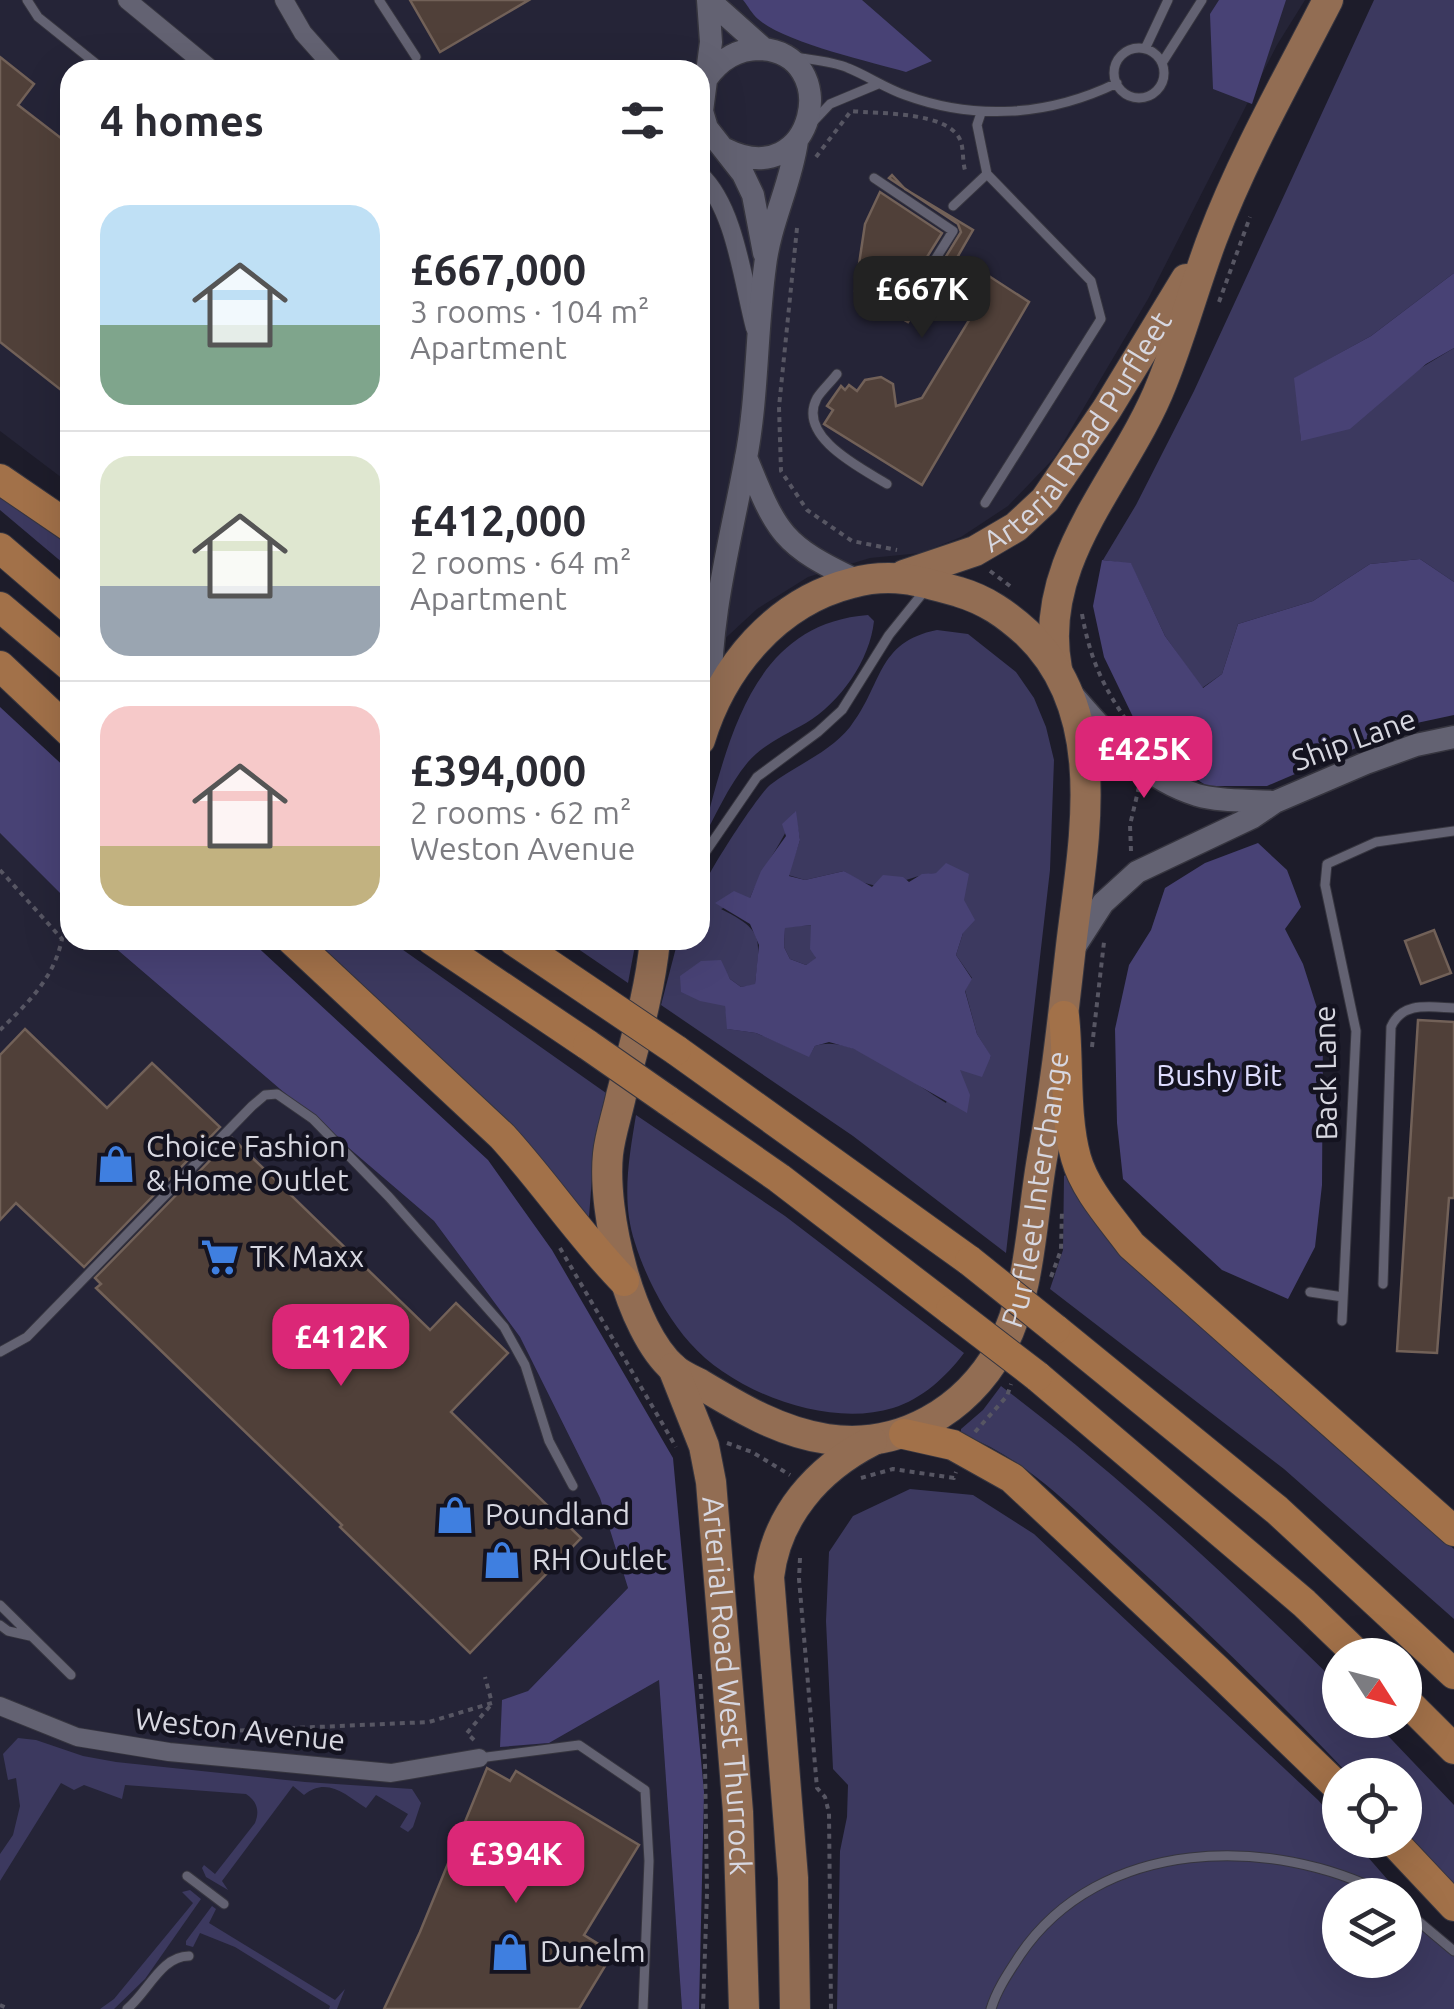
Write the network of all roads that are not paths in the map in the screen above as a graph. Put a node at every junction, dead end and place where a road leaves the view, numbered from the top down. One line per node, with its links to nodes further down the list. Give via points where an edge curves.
1 (26, 0): 12 (lane)
2 (127, 0): 13 (street)
3 (284, 0): 14 (street)
4 (379, 0): 11 (lane)
5 (708, 0): 10 (street); 15 (street)
6 (1168, 0): 9 (lane)
7 (1202, 0): 16 (lane)
8 (1328, 0): 27 (main road, Arterial Road Purfleet)
9 (1145, 49): 16 (lane); 18 (lane, via 1129,50 1118,60)
10 (773, 52): 17 (street, via 731,55); 19 (lane, via 839,65); 21 (street, via 794,63 810,88 812,104)
11 (416, 58)
12 (92, 60)
13 (200, 60)
14 (327, 60)
15 (708, 60)
16 (1162, 63): 18 (lane, via 1164,78 1150,96 1127,94)
17 (710, 78)
18 (1117, 83): 20 (lane, via 1068,104)
19 (878, 84): 20 (lane); 21 (lane, via 830,104)
20 (980, 113): 23 (lane)
21 (800, 136): 22 (street, via 770,157 738,156); 28 (street)
22 (714, 144): 28 (street, via 743,174 753,196)
23 (986, 174): 26 (lane); 35 (lane, via 1091,281 1101,320)
24 (874, 178): 29 (lane, via 954,231)
25 (710, 186): 30 (street, via 724,212)
26 (953, 206)
27 (1212, 238): 38 (main road, Arterial Road Purfleet, via 1045,500 975,551); 45 (main road, Arterial Road Purfleet, via 1162,385 1062,573 1053,632)
28 (765, 262): 30 (street)
29 (911, 298)
30 (757, 338): 32 (street)
31 (837, 374): 34 (lane, via 818,396 815,420 832,450)
32 (746, 457): 39 (street, via 781,534); 42 (street)
33 (0, 480): 36 (highway)
34 (887, 484)
35 (984, 504)
36 (60, 520)
37 (0, 548): 40 (highway)
38 (909, 570): 39 (main road, Purfleet Interchange); 45 (main road, Purfleet Interchange, via 981,599 1013,620); 53 (lane, via 889,635 842,710 757,777)
39 (858, 581): 47 (main road, Purfleet Interchange, via 811,598 771,626 733,667)
40 (60, 599)
41 (0, 607): 43 (highway)
42 (710, 652)
43 (60, 658)
44 (0, 666): 49 (highway)
45 (1063, 681): 51 (street, Ship Lane, via 1118,748 1166,783 1200,796); 58 (main road, Purfleet Interchange, via 1084,756 1086,792)
46 (710, 682): 47 (street)
47 (711, 704): 48 (main road, Purfleet Interchange)
48 (710, 707)
49 (60, 723)
50 (1454, 737): 51 (street, Ship Lane, via 1416,744)
51 (1275, 802): 58 (street, Ship Lane, via 1130,877 1103,903)
52 (1454, 831): 64 (lane, Back Lane, via 1376,842 1327,864 1325,885 1356,1031)
53 (710, 845)
54 (303, 950): 61 (highway, via 502,1136)
55 (447, 950): 75 (highway, bridge, via 779,1178 1037,1376)
56 (528, 950): 76 (highway, bridge, via 970,1262 1277,1510)
57 (654, 950): 61 (main road, Purfleet Interchange, via 608,1156)
58 (1070, 954): 60 (main road, Purfleet Interchange)
59 (1454, 1008): 62 (lane, via 1411,1007 1391,1027)
60 (1064, 1016): 68 (main road, Purfleet Interchange, via 1012,1320 978,1381 940,1415); 71 (highway, via 1076,1161 1096,1198 1131,1244)
61 (624, 1281): 67 (main road, Purfleet Interchange)
62 (1383, 1284)
63 (1310, 1292): 64 (lane)
64 (1343, 1297): 65 (lane, Back Lane)
65 (1342, 1321)
66 (0, 1352): 70 (lane, via 28,1337 252,1106 277,1094 313,1118 504,1326)
67 (673, 1368): 69 (main road, Purfleet Interchange, via 769,1422 827,1439); 93 (main road, Arterial Road West Thurrock, via 711,1482 738,1812)
68 (904, 1434): 69 (main road, Purfleet Interchange); 82 (highway, via 953,1445 1012,1478)
69 (872, 1442): 94 (main road, Arterial Road West Thurrock, via 808,1489 772,1547)
70 (573, 1486)
71 (1454, 1531)
72 (0, 1605): 74 (lane)
73 (0, 1625): 74 (lane)
74 (33, 1637): 77 (lane)
75 (1340, 1638)
76 (1454, 1674)
77 (71, 1675)
78 (2, 1711): 81 (street, Weston Avenue, via 78,1737 169,1752 391,1773)
79 (1422, 1717): 80 (highway)
80 (1454, 1748)
81 (479, 1758): 92 (lane, via 579,1745 645,1790)
82 (1322, 1771)
83 (1409, 1858): 87 (highway)
84 (187, 1876): 86 (lane)
85 (1345, 1878): 95 (lane, via 1270,1857 1146,1864 1078,1898 1047,1922 1006,1976)
86 (224, 1904)
87 (1454, 1906)
88 (1422, 1924): 89 (lane)
89 (1454, 1951)
90 (189, 1956): 91 (lane, via 163,1965)
91 (127, 2009)
92 (644, 2009)
93 (744, 2009)
94 (795, 2009)
95 (991, 2009)

